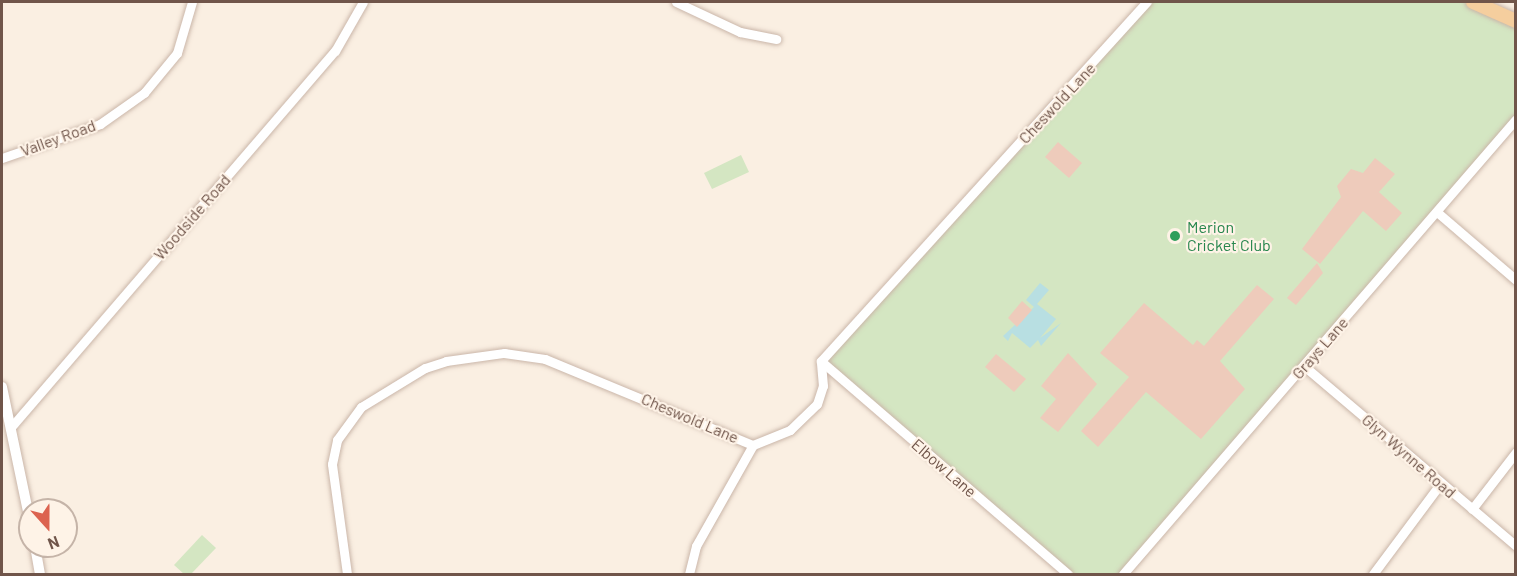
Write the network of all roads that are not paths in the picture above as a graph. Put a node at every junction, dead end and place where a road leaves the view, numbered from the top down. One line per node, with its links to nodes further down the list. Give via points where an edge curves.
1 (192, 2): 9 (street, Valley Road, via 177,53 144,93 100,124)
2 (363, 2): 15 (street, Woodside Road, via 335,51)
3 (676, 2): 7 (street, via 740,32)
4 (1147, 2): 12 (street, Cheswold Lane)
5 (1473, 2): 6 (main road)
6 (1515, 21)
7 (776, 39)
8 (1515, 119): 10 (street, Grays Lane)
9 (2, 158)
10 (1437, 212): 11 (street); 13 (street, Grays Lane)
11 (1515, 280)
12 (821, 361): 16 (street, Cheswold Lane, via 823,386 817,404 790,430); 26 (street, Elbow Lane)
13 (1304, 366): 18 (street, Glyn Wynne Road); 27 (street, Grays Lane)
14 (2, 387): 15 (street)
15 (12, 426): 19 (street)
16 (753, 445): 24 (street, Cheswold Lane, via 545,359 504,352 436,364 361,407 337,440 332,464); 25 (street, via 696,546)
17 (1515, 452): 20 (street)
18 (1440, 484): 20 (street, Glyn Wynne Road); 28 (street)
19 (26, 498)
20 (1472, 509): 21 (street, Glyn Wynne Road)
21 (1515, 546)
22 (37, 558): 23 (street)
23 (40, 574)
24 (347, 574)
25 (689, 574)
26 (1068, 574)
27 (1123, 574)
28 (1373, 574)

